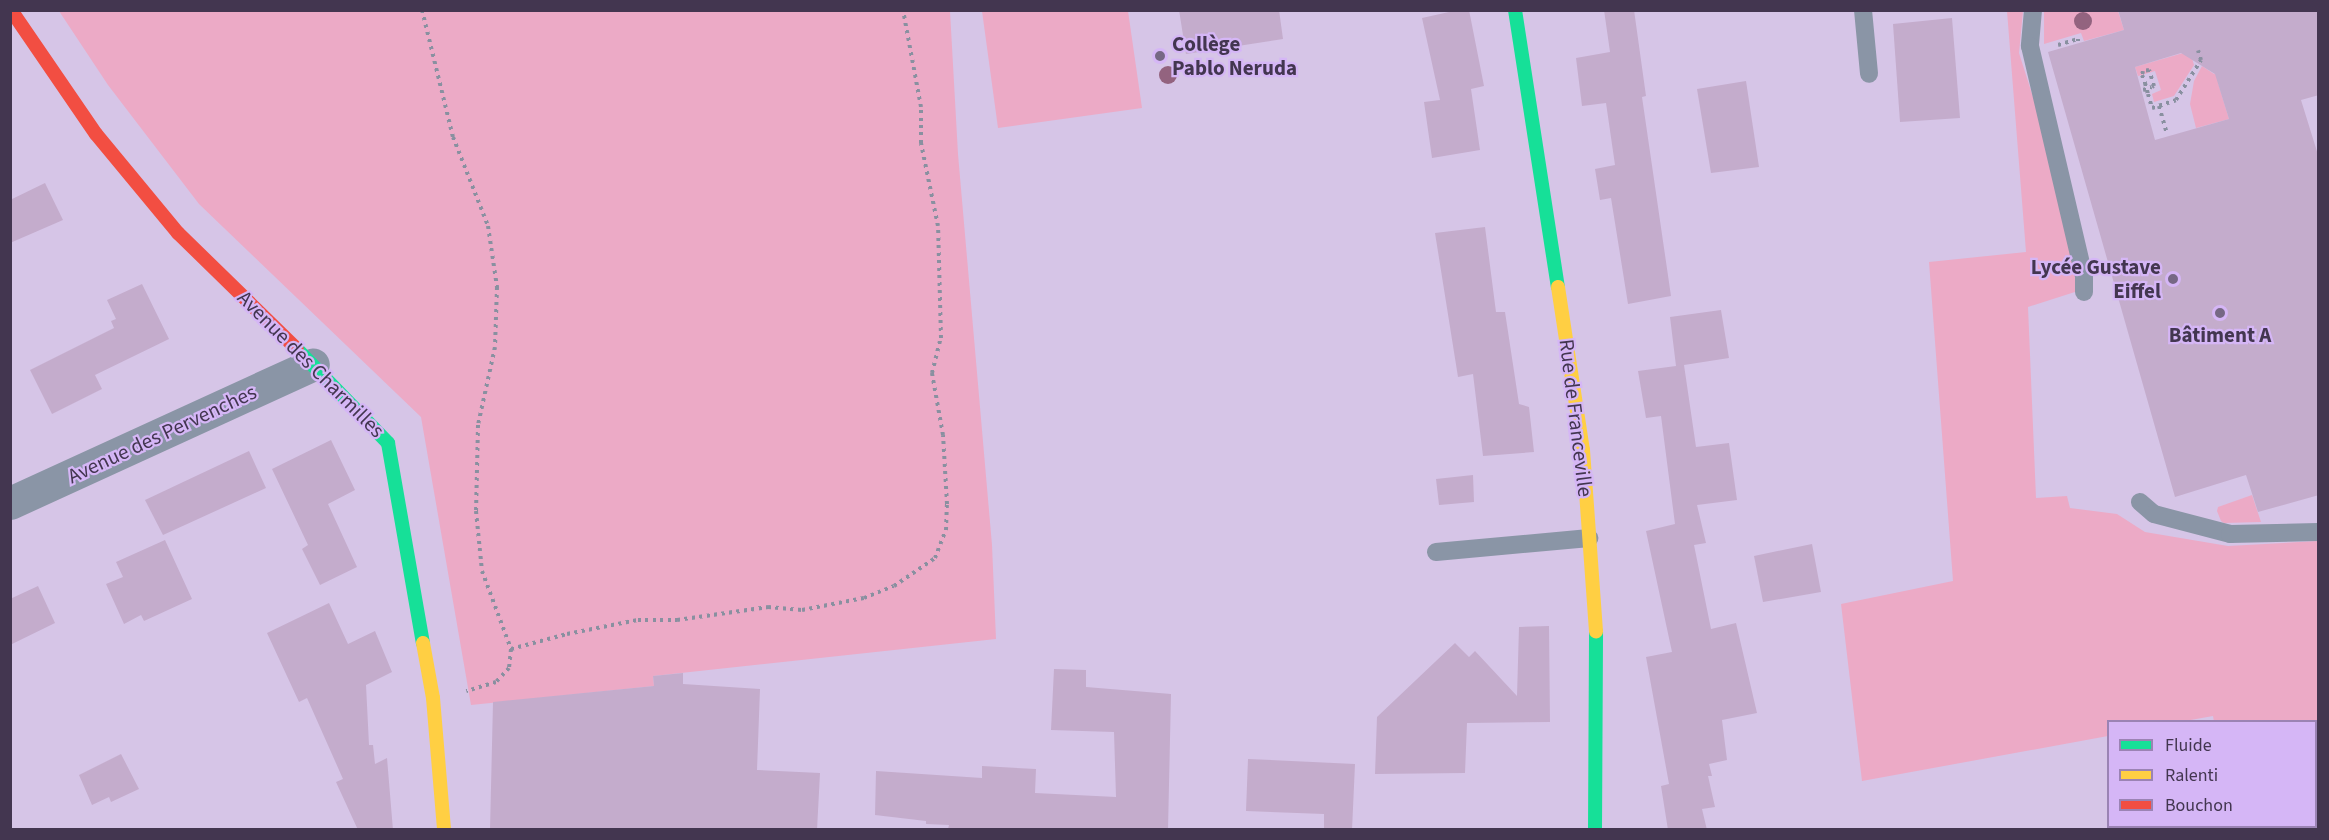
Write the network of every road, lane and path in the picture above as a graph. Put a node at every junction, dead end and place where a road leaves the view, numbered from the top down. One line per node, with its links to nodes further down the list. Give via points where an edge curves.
1 (11, 10): 13 (street, Avenue des Charmilles, via 96,134 178,233)
2 (422, 10): 19 (path, via 453,137 488,226 497,287 495,347 478,425 476,510 482,571)
3 (903, 10): 19 (path, via 921,106 921,143 938,226 941,338 932,373 947,504 946,530 935,558 894,586 864,598 802,610 768,608 676,620 638,620)
4 (1515, 10): 17 (street, Rue de Franceville, via 1583,450)
5 (1863, 10): 8 (lane)
6 (2033, 10): 12 (lane, via 2030,45 2084,276)
7 (2198, 50): 10 (path, via 2201,60 2176,100)
8 (1869, 74)
9 (2144, 90): 10 (path, via 2154,86 2149,70 2143,71 2145,83 2152,108)
10 (2159, 106): 11 (path)
11 (2167, 134)
12 (2084, 292)
13 (312, 364): 15 (street, Avenue des Pervenches); 20 (street, Avenue des Charmilles, via 388,442)
14 (2140, 502): 16 (lane, via 2154,514 2230,534)
15 (10, 503)
16 (2319, 532)
17 (1589, 538): 18 (lane); 22 (street, Rue de Franceville, via 1596,634)
18 (1436, 552)
19 (511, 650): 20 (path, via 509,668 496,682)
20 (433, 698): 21 (street, Avenue des Charmilles)
21 (444, 830)
22 (1595, 830)

